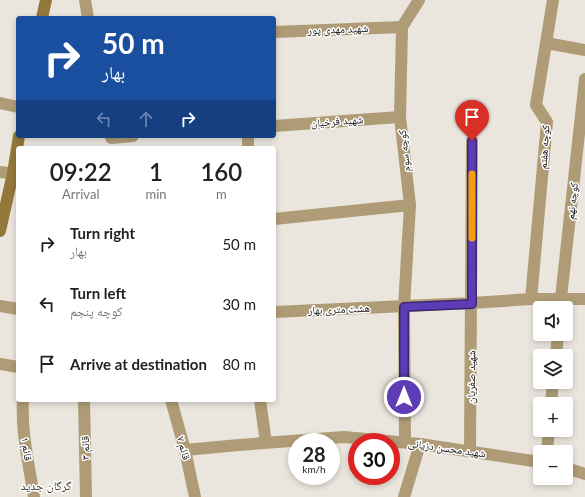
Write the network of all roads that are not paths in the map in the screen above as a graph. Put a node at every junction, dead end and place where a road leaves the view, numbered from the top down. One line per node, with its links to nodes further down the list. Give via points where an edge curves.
1 (46, 0): 5 (main road)
2 (85, 0): 6 (street)
3 (419, 0): 7 (street)
4 (553, 0): 9 (street, کوچه هفتم)
5 (42, 16)
6 (88, 16)
7 (402, 27): 8 (street, شهید مهدی پور); 14 (street, کوچه سوم)
8 (276, 32)
9 (546, 42): 10 (street); 25 (street, کوچه هفتم, via 536,105 547,122)
10 (585, 50)
11 (585, 79): 28 (street, کوچه نهم)
12 (0, 103): 13 (street)
13 (16, 107)
14 (400, 116): 15 (street, شهید فرخیان); 21 (street, کوچه سوم)
15 (276, 126)
16 (122, 138): 17 (street)
17 (111, 140)
18 (472, 141): 30 (street, شهید صفریان)
19 (0, 172): 20 (street)
20 (16, 174): 22 (main road)
21 (410, 205): 23 (street); 32 (street, کوچه سوم)
22 (2, 212): 24 (main road)
23 (276, 219)
24 (0, 231)
25 (531, 298): 27 (street, هشت متری بهار); 30 (street, هشت متری بهار)
26 (585, 299): 29 (street, هشت متری بهار)
27 (546, 301)
28 (560, 301)
29 (573, 301)
30 (472, 304): 32 (street, هشت متری بهار); 45 (street, شهید صفریان)
31 (0, 306): 33 (street)
32 (404, 307): 34 (street, هشت متری بهار); 41 (street, کوچه سوم)
33 (16, 310)
34 (276, 312)
35 (0, 364): 36 (street)
36 (16, 367)
37 (23, 402): 49 (street, ۱ قائم, via 22,416)
38 (84, 402): 50 (street, ۳ قائم)
39 (172, 402): 44 (street, ۷ قائم)
40 (260, 402): 42 (street)
41 (404, 442): 42 (street, شهید محسن دزیانی, via 344,437); 43 (street, شهید محسن دزیانی)
42 (266, 443): 44 (street, شهید محسن دزیانی)
43 (420, 444): 45 (street, شهید محسن دزیانی); 52 (street)
44 (186, 450): 51 (street, ۷ قائم)
45 (470, 451): 46 (street, شهید محسن دزیانی)
46 (533, 461)
47 (573, 470): 48 (street)
48 (585, 474)
49 (34, 497)
50 (86, 497)
51 (195, 497)
52 (404, 497)

